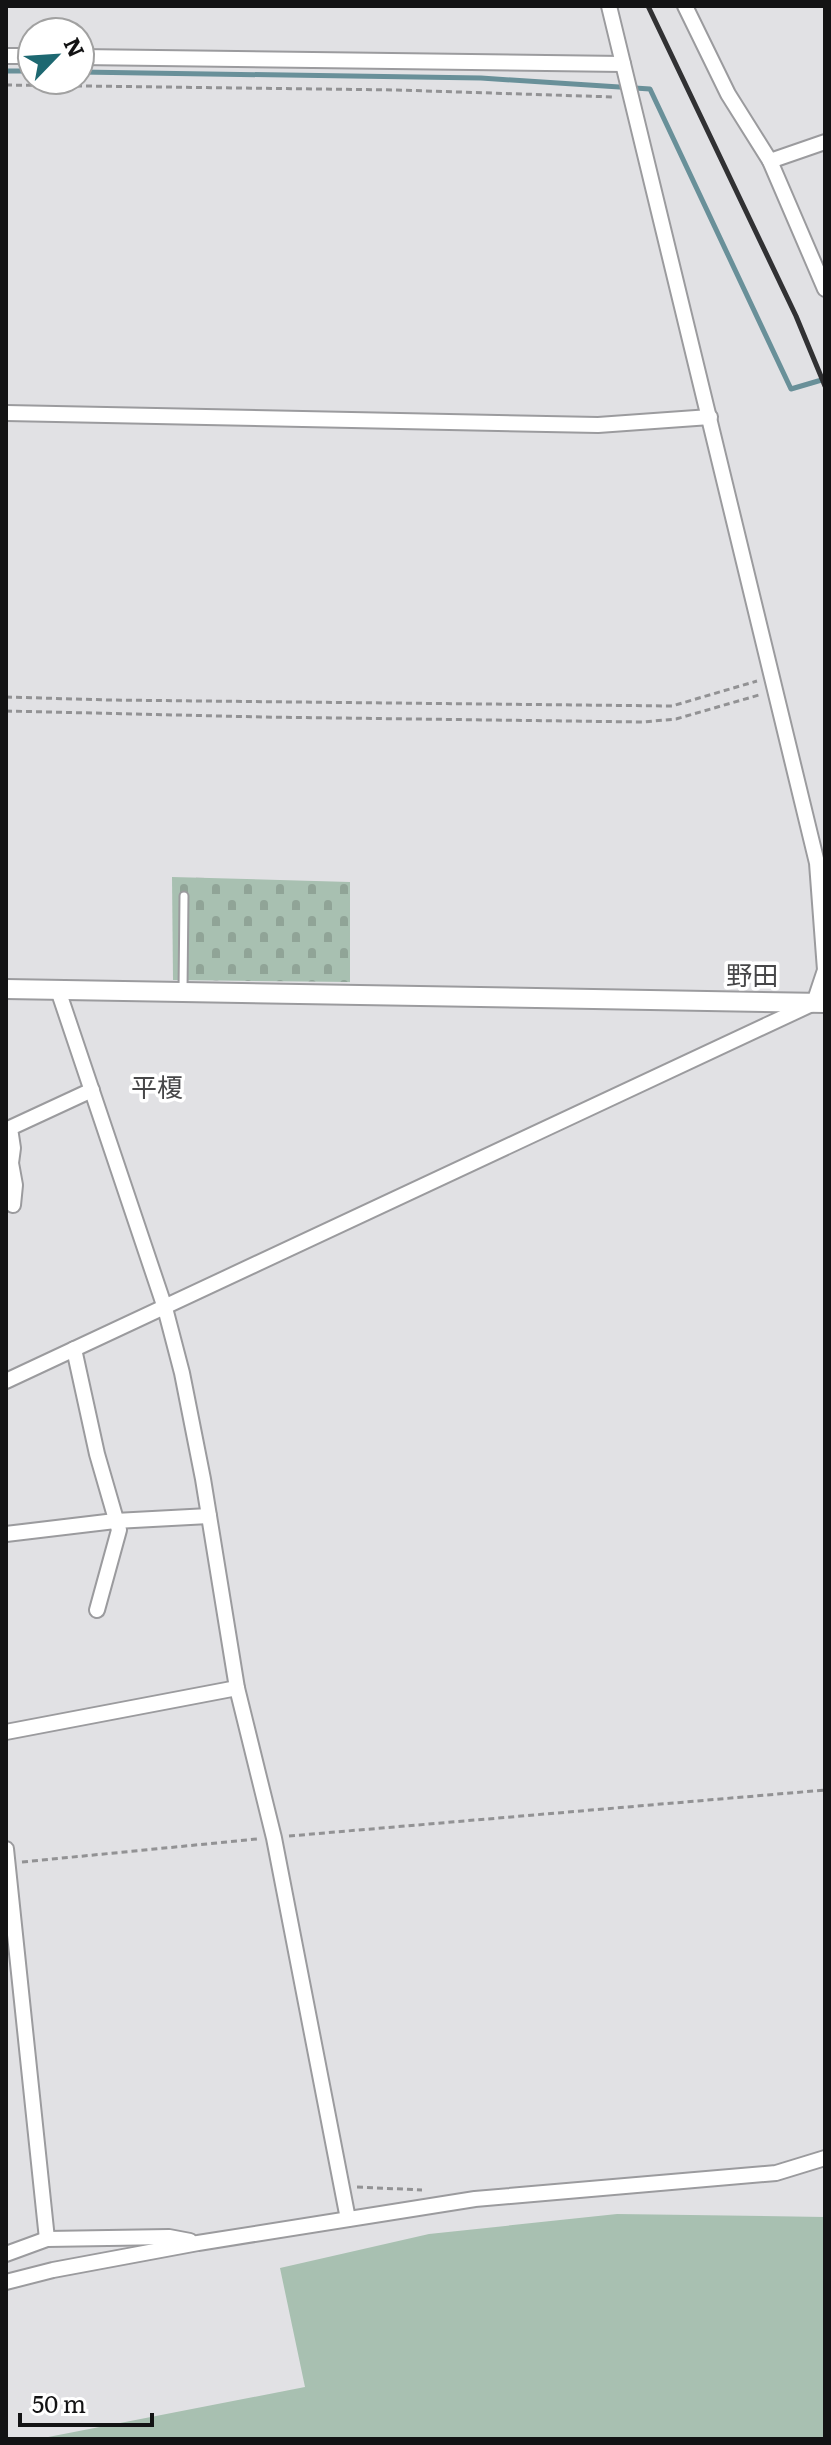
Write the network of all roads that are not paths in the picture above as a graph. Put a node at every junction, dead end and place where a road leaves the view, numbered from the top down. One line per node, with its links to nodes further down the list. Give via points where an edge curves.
1 (609, 6): 4 (street)
2 (685, 6): 6 (street, via 728,94)
3 (96, 57): 4 (street)
4 (623, 64): 9 (street)
5 (825, 142): 6 (street)
6 (770, 161): 7 (street)
7 (825, 289)
8 (6, 413): 9 (street, via 598,425)
9 (710, 417): 14 (street, via 817,863 825,970)
10 (184, 896): 13 (lane)
11 (6, 989): 12 (street)
12 (58, 990): 13 (street); 15 (street)
13 (183, 992): 14 (street)
14 (820, 1003): 17 (street)
15 (92, 1090): 16 (street, via 10,1128); 17 (street)
16 (13, 1205)
17 (165, 1308): 18 (street); 20 (street)
18 (74, 1349): 19 (street); 21 (street)
19 (6, 1381)
20 (209, 1516): 21 (street); 24 (street)
21 (115, 1521): 22 (street); 23 (street, via 119,1530)
22 (6, 1534)
23 (97, 1610)
24 (237, 1688): 25 (street); 28 (street, via 274,1838)
25 (6, 1732)
26 (7, 1856): 29 (street)
27 (825, 2158): 28 (street, via 776,2173 475,2199)
28 (348, 2219): 30 (street)
29 (47, 2239): 30 (street, via 169,2237); 31 (street)
30 (198, 2243): 32 (street)
31 (6, 2254)
32 (6, 2282)

